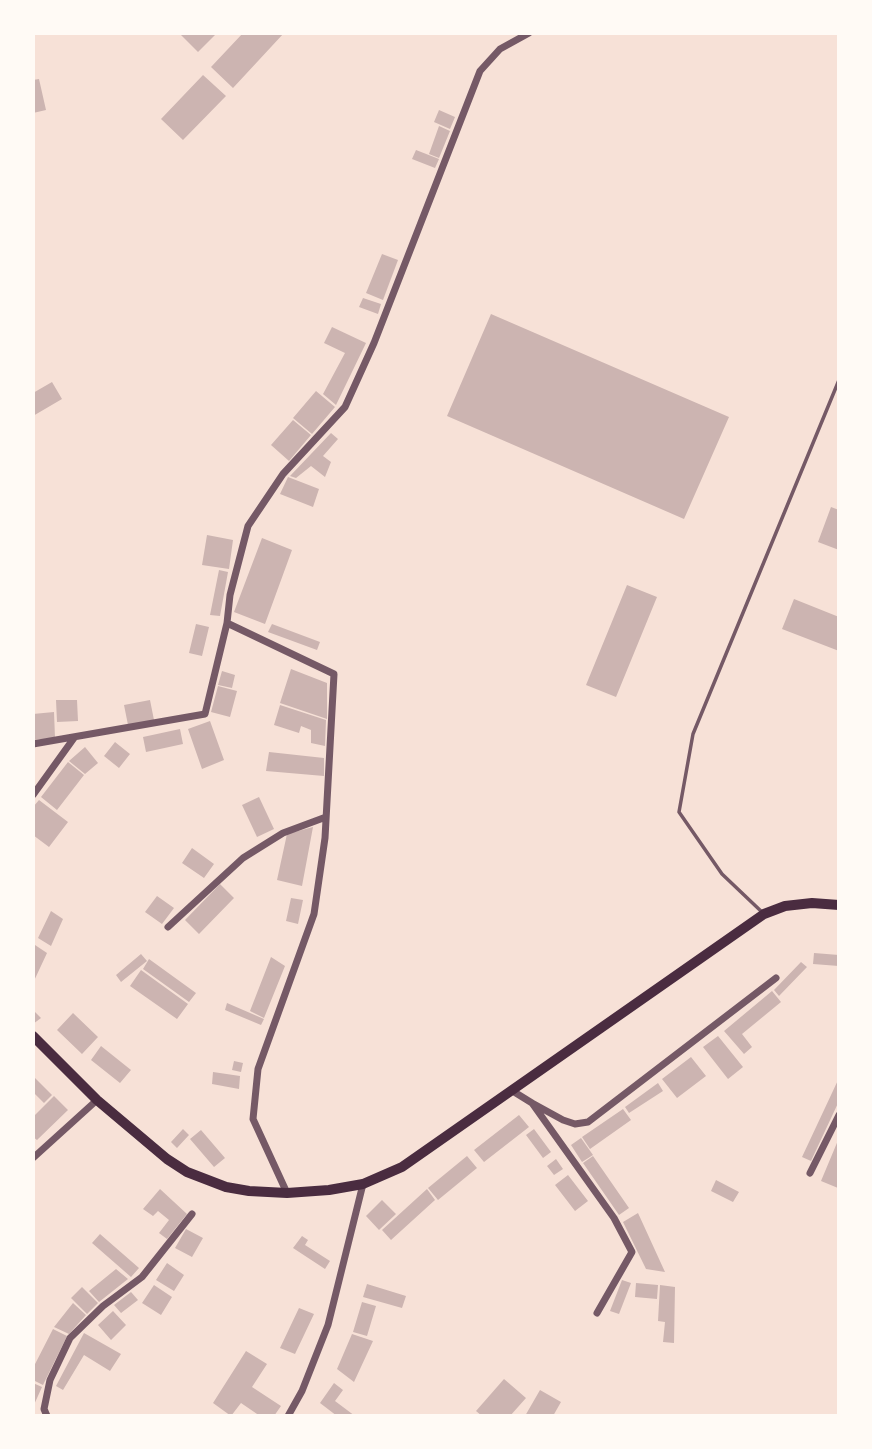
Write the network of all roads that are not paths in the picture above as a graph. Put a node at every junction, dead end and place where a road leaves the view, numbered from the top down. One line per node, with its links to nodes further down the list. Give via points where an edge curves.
1 (529, 33): 3 (street, via 500,49 480,71 345,407 284,474 248,526)
2 (839, 380): 9 (lane, via 693,734 679,812 722,874)
3 (227, 623): 4 (street, via 205,714); 7 (street, via 334,674)
4 (74, 738): 5 (street); 6 (street)
5 (33, 744)
6 (33, 795)
7 (326, 817): 10 (street, via 283,832 243,858); 20 (street, via 314,914 258,1069 253,1119)
8 (839, 905): 9 (main road, via 785,906)
9 (764, 914): 13 (main road)
10 (168, 927)
11 (776, 978): 15 (street, via 587,1122 563,1120)
12 (33, 1036): 14 (main road)
13 (511, 1090): 15 (street); 19 (main road, via 402,1167)
14 (97, 1100): 17 (street); 20 (main road, via 187,1172 226,1187)
15 (531, 1103): 22 (street, via 614,1218 632,1252)
16 (839, 1115): 18 (street)
17 (33, 1158)
18 (810, 1173)
19 (363, 1184): 20 (main road); 24 (street, via 328,1325)
20 (287, 1193)
21 (192, 1214): 23 (street, via 142,1277 71,1338 50,1380 44,1409)
22 (597, 1313)
23 (47, 1416)
24 (288, 1416)

